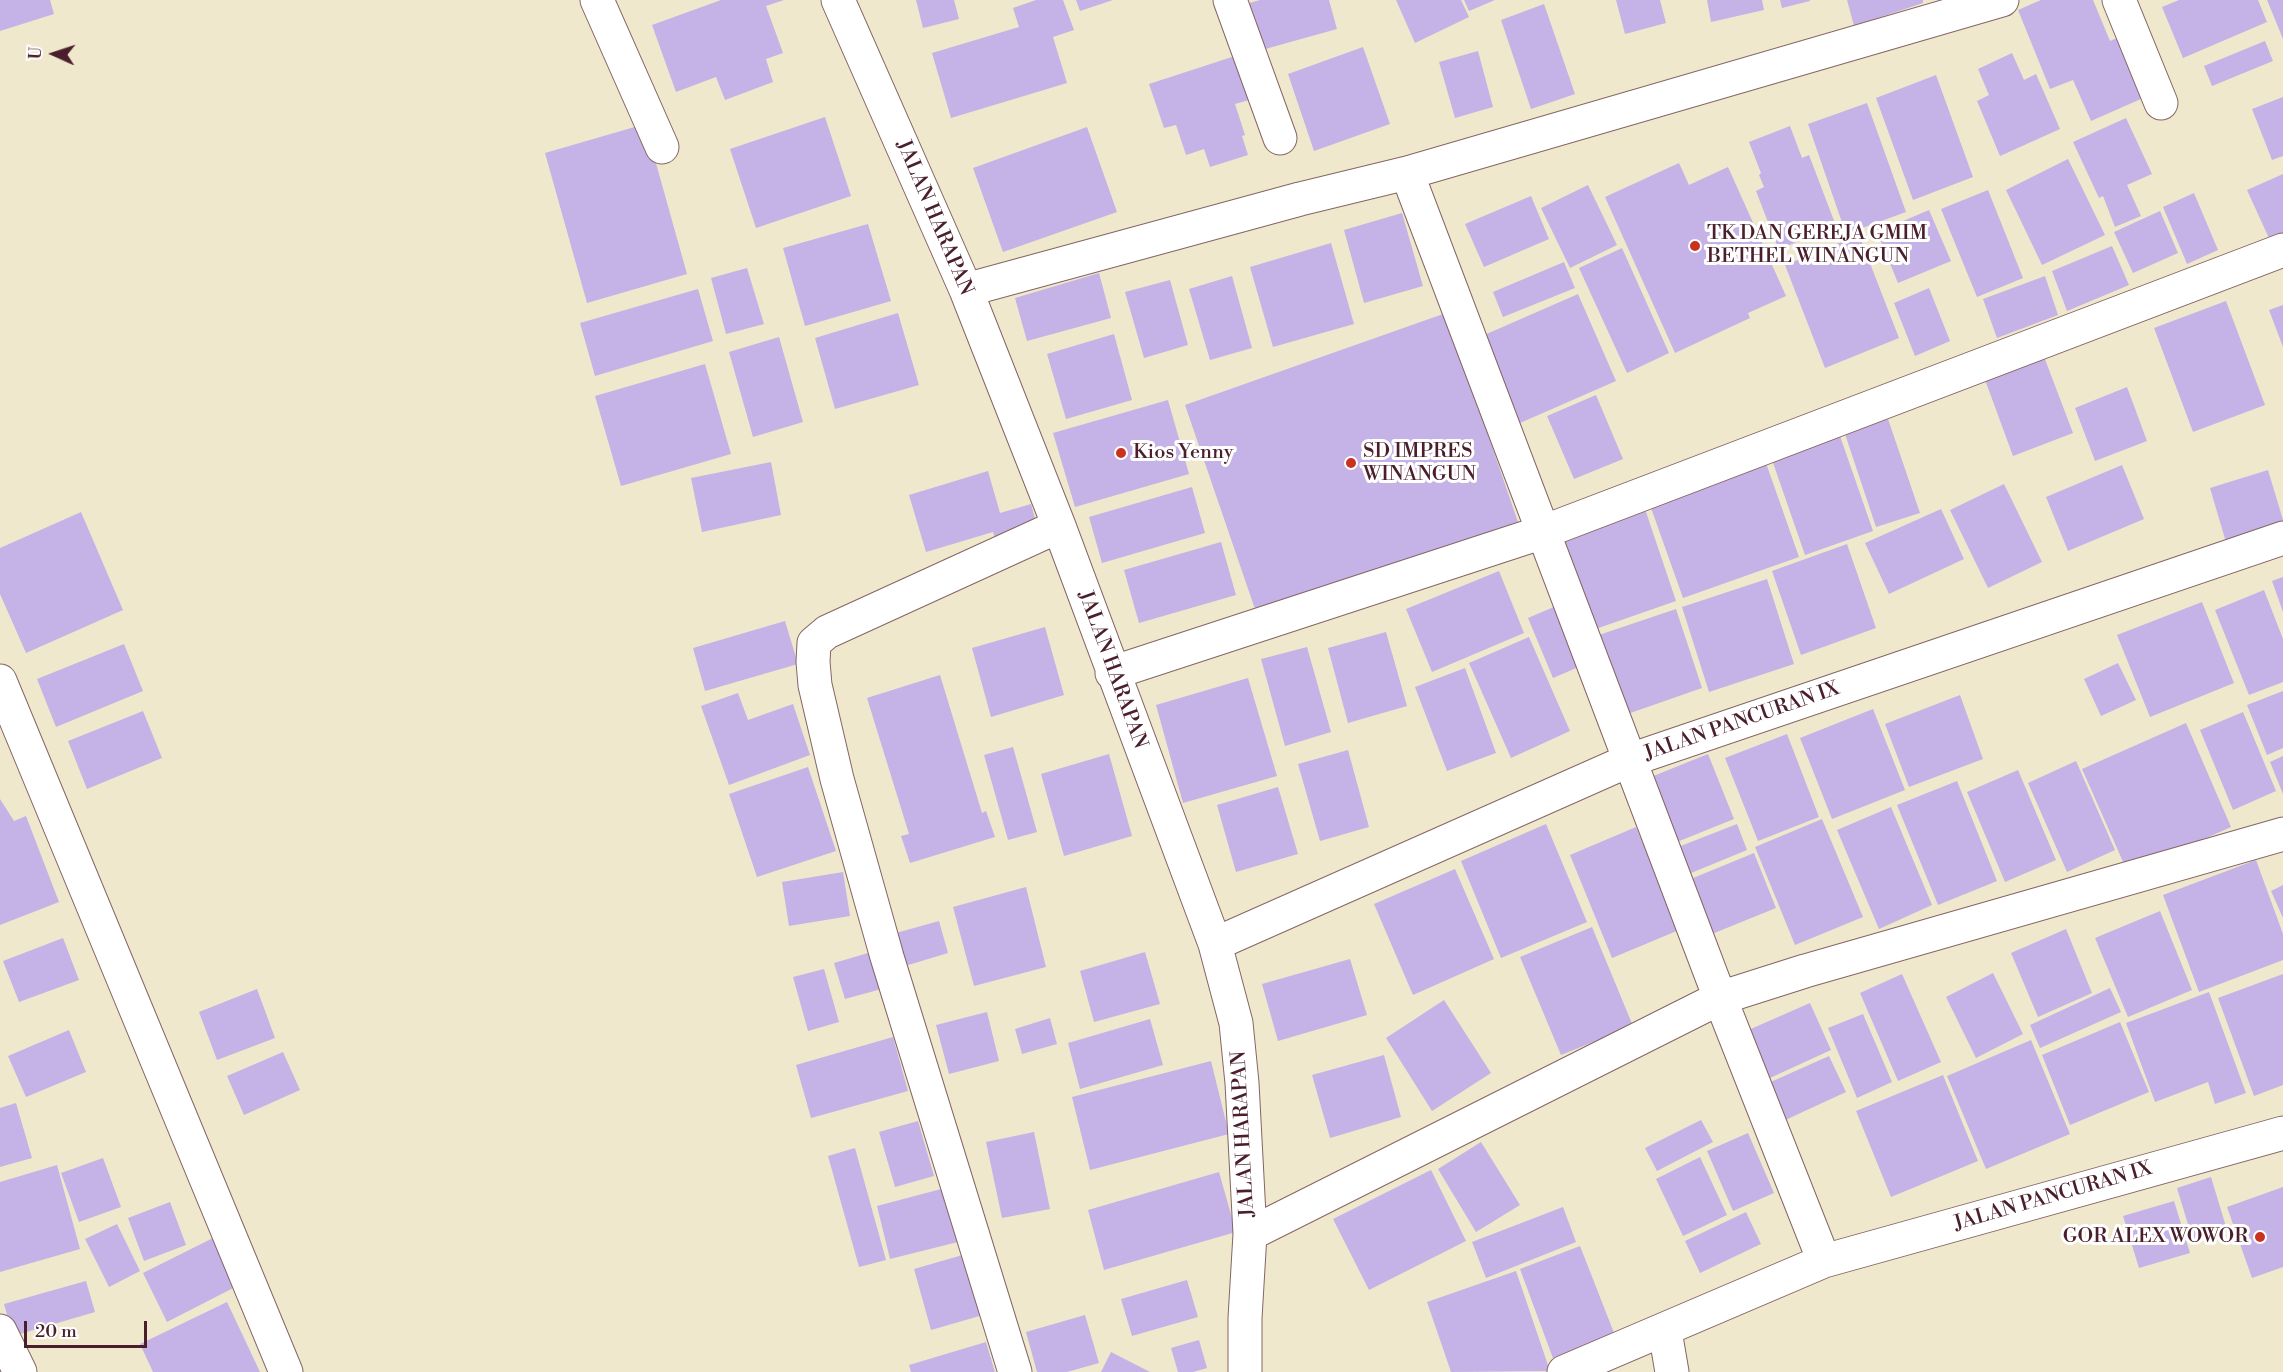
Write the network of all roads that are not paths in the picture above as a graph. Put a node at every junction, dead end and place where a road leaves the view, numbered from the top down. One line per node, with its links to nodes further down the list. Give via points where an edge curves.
1 (597, 0): 8 (street)
2 (838, 0): 11 (street, JALAN HARAPAN)
3 (1230, 0): 7 (street)
4 (2001, 0): 9 (street)
5 (2119, 0): 6 (street)
6 (2162, 103)
7 (1280, 138)
8 (662, 147)
9 (1407, 172): 11 (street); 13 (street)
10 (2283, 250): 13 (street)
11 (966, 290): 12 (street, JALAN HARAPAN)
12 (1059, 526): 15 (street, JALAN HARAPAN); 28 (street, via 827,632 813,648 815,685 840,790 887,957)
13 (1543, 532): 15 (street); 17 (street)
14 (2283, 538): 17 (street, JALAN PANCURAN IX)
15 (1112, 674): 19 (street, JALAN HARAPAN)
16 (0, 681): 27 (street)
17 (1630, 760): 19 (street, JALAN PANCURAN IX); 20 (street)
18 (2283, 834): 20 (street)
19 (1215, 944): 22 (street, JALAN HARAPAN, via 1240,1050)
20 (1720, 998): 22 (street); 23 (street)
21 (2283, 1133): 23 (street, JALAN PANCURAN IX)
22 (1250, 1234): 29 (street, JALAN HARAPAN)
23 (1824, 1261): 25 (street, JALAN PANCURAN IX)
24 (0, 1331): 26 (street)
25 (1665, 1331): 30 (street, JALAN PANCURAN IX); 31 (street)
26 (20, 1372)
27 (286, 1372)
28 (1015, 1372)
29 (1245, 1372)
30 (1564, 1372)
31 (1672, 1372)

